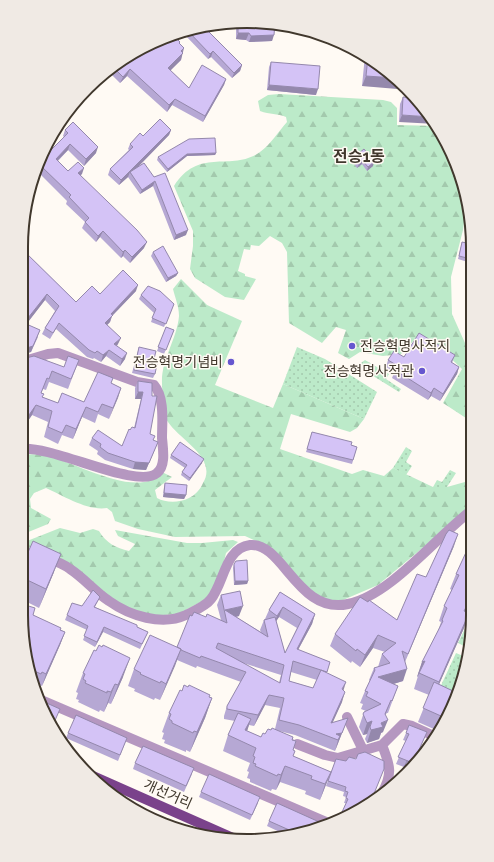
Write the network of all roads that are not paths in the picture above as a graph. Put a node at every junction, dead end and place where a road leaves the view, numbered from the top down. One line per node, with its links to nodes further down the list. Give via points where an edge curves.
1 (28, 360): 2 (street, via 58,353 137,382 154,385 158,389 161,401 162,468 157,474 147,478 130,476 49,451)
2 (28, 450)
3 (466, 514): 4 (street, via 377,594 359,602 339,606 327,605 314,598 277,559 262,547 251,545 241,548 231,558 220,586 210,600 192,612 171,620 151,619 122,610 68,568)
4 (28, 554)
5 (46, 702): 13 (street)
6 (347, 717): 10 (street)
7 (431, 734): 9 (street, via 403,724)
8 (297, 744): 10 (street, via 332,758)
9 (382, 746): 10 (street, via 373,750); 12 (street, via 390,774)
10 (363, 750)
11 (104, 781): 14 (main road, 개선거리)
12 (386, 784)
13 (322, 820)
14 (220, 832)

